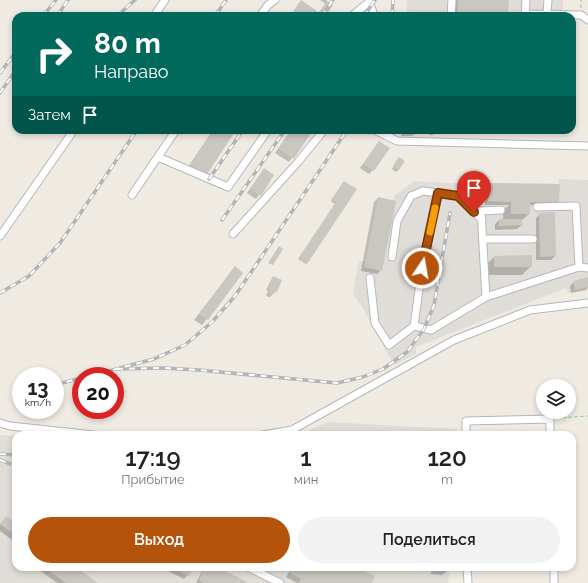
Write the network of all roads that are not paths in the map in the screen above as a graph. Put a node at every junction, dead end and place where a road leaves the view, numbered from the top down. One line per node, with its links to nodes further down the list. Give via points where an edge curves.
1 (165, 0): 7 (street)
2 (275, 0): 8 (street)
3 (452, 0): 11 (street)
4 (526, 0): 12 (street)
5 (548, 0): 13 (street)
6 (369, 1): 9 (street); 10 (street)
7 (157, 12)
8 (263, 12)
9 (357, 12)
10 (373, 12)
11 (451, 12)
12 (525, 12)
13 (547, 12)
14 (576, 15): 15 (street)
15 (588, 20)
16 (71, 134): 29 (street)
17 (173, 134): 22 (street)
18 (265, 134): 22 (street, via 228,187)
19 (321, 134): 28 (street)
20 (383, 134): 21 (street, via 397,141)
21 (588, 146)
22 (158, 157): 24 (street)
23 (438, 193): 27 (street, via 458,196); 32 (street, via 423,190 411,196 397,221); 38 (street, via 422,268)
24 (132, 195)
25 (537, 207): 33 (street, via 576,206)
26 (501, 210): 27 (street, via 481,211)
27 (482, 220): 30 (street)
28 (233, 234)
29 (0, 236)
30 (483, 239): 31 (street); 36 (street)
31 (533, 239)
32 (392, 257)
33 (578, 267): 34 (street); 36 (street)
34 (588, 268)
35 (370, 278): 38 (street, via 375,323 389,346)
36 (486, 298): 38 (street, via 431,330)
37 (588, 303): 41 (street, via 530,310 454,340)
38 (414, 326)
39 (0, 423): 40 (street)
40 (57, 431)
41 (286, 431)
42 (466, 431): 43 (street, via 466,421 550,419)
43 (550, 431)
44 (256, 571): 47 (street)
45 (467, 571): 48 (street)
46 (554, 571): 49 (street)
47 (280, 583)
48 (468, 583)
49 (554, 583)

